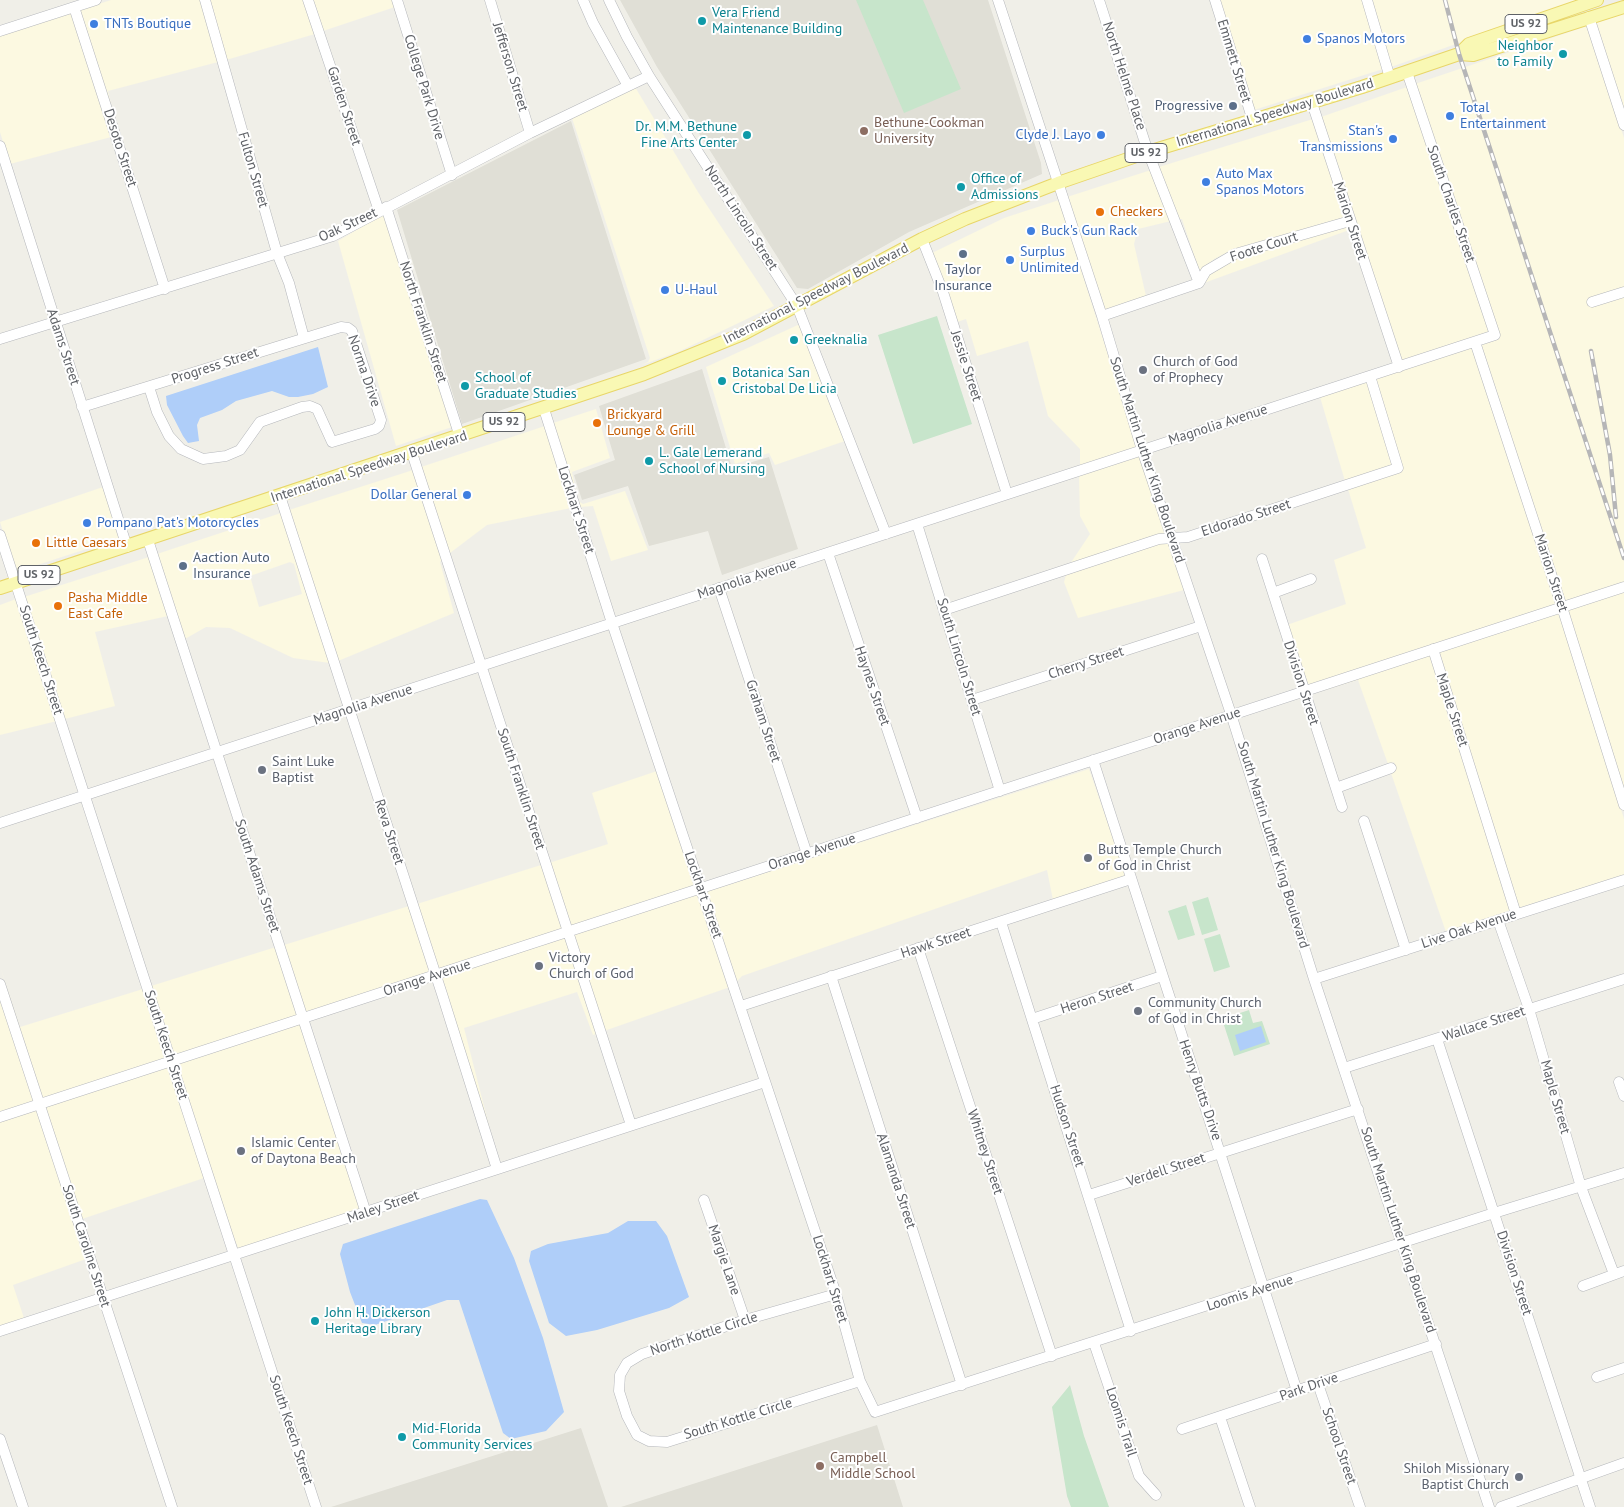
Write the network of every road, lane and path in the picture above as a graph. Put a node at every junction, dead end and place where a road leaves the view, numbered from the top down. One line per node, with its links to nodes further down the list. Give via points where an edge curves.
1 (96, 0): 14 (street)
2 (205, 0): 35 (street, Fulton Street)
3 (308, 0): 32 (street, Garden Street)
4 (397, 0): 30 (street, College Park Drive)
5 (490, 0): 27 (street, Jefferson Street)
6 (583, 0): 23 (street)
7 (609, 0): 21 (street, North Lincoln Street)
8 (998, 0): 31 (street, South Martin Luther King Boulevard)
9 (1099, 0): 29 (street, North Helme Place)
10 (1216, 0): 25 (street, Emmett Street)
11 (1366, 0): 22 (street)
12 (1619, 0): 16 (main road, via 1602,6)
13 (1589, 1): 18 (main road, via 1580,12 1515,35); 19 (main road, International Speedway Boulevard / US 92, via 1469,44)
14 (74, 7): 17 (street); 37 (street, Desoto Street)
15 (1624, 7): 16 (main road, International Speedway Boulevard / US 92)
16 (1589, 17): 18 (main road, International Speedway Boulevard / US 92); 26 (street)
17 (0, 31)
18 (1492, 49): 19 (main road, International Speedway Boulevard / US 92, via 1474,55)
19 (1459, 54): 20 (main road, International Speedway Boulevard / US 92)
20 (1407, 72): 22 (main road, International Speedway Boulevard / US 92); 44 (street, South Charles Street)
21 (649, 76): 23 (street, Oak Street); 40 (street, North Lincoln Street)
22 (1390, 78): 24 (main road, International Speedway Boulevard / US 92)
23 (628, 86): 27 (street, Oak Street)
24 (1312, 103): 25 (main road, International Speedway Boulevard / US 92); 33 (street, Marion Street)
25 (1253, 121): 29 (main road, International Speedway Boulevard / US 92)
26 (1624, 125)
27 (530, 133): 30 (street, Oak Street)
28 (0, 146): 42 (street, Adams Street)
29 (1148, 152): 31 (main road, International Speedway Boulevard / US 92); 36 (street, North Helme Place)
30 (452, 174): 32 (street, Oak Street)
31 (1058, 183): 34 (main road, International Speedway Boulevard / US 92, via 981,212); 41 (street, South Martin Luther King Boulevard)
32 (382, 209): 35 (street, Oak Street, via 333,236); 53 (street, North Franklin Street)
33 (1350, 221): 36 (street, Foote Court, via 1235,254 1206,271); 48 (street, Marion Street)
34 (922, 239): 40 (main road, International Speedway Boulevard / US 92); 56 (street, Jessie Street, via 943,292)
35 (277, 253): 37 (street, Oak Street); 46 (street, Fulton Street)
36 (1199, 283): 41 (street, Foote Court)
37 (165, 288): 42 (street, Oak Street)
38 (1624, 292): 39 (street)
39 (1592, 302)
40 (798, 306): 52 (main road, International Speedway Boulevard / US 92, via 671,364); 59 (street)
41 (1102, 316): 54 (street, South Martin Luther King Boulevard)
42 (55, 321): 45 (street, Oak Street); 51 (street, Adams Street)
43 (348, 328): 46 (street, Progress Street); 50 (street, Norma Drive, via 352,331 381,420 375,429 332,442 317,409 310,406 260,422 245,446 226,456 203,459 181,449 169,436)
44 (1495, 335): 47 (street, Magnolia Avenue)
45 (0, 338)
46 (304, 338): 50 (street, Progress Street)
47 (1475, 342): 48 (street, Magnolia Avenue); 72 (street, Marion Street)
48 (1399, 367): 49 (street, Magnolia Avenue)
49 (1370, 376): 54 (street, Magnolia Avenue); 61 (street, Eldorado Street, via 1398,468 1188,537)
50 (149, 387): 51 (street, Progress Street)
51 (82, 407): 63 (street, Adams Street)
52 (544, 409): 53 (main road, International Speedway Boulevard / US 92); 74 (street, Lockhart Street)
53 (460, 437): 55 (main road, International Speedway Boulevard / US 92)
54 (1142, 450): 56 (street, Magnolia Avenue); 61 (street, South Martin Luther King Boulevard)
55 (412, 452): 57 (main road, International Speedway Boulevard / US 92); 77 (street, South Franklin Street)
56 (1007, 494): 58 (street, Magnolia Avenue)
57 (280, 496): 62 (main road, International Speedway Boulevard / US 92); 80 (street, Reva Street)
58 (917, 524): 59 (street, Magnolia Avenue); 73 (street, South Lincoln Street)
59 (886, 534): 64 (street, Magnolia Avenue)
60 (0, 536): 67 (street, South Keech Street)
61 (1171, 539): 73 (street, Eldorado Street, via 1159,540); 75 (street, South Martin Luther King Boulevard)
62 (148, 540): 63 (main road, International Speedway Boulevard / US 92); 82 (street, South Adams Street)
63 (127, 547): 67 (main road, International Speedway Boulevard / US 92)
64 (828, 553): 70 (street, Magnolia Avenue); 90 (street, Haynes Street)
65 (1262, 560): 71 (street, Division Street)
66 (1311, 579): 71 (street)
67 (15, 583): 69 (main road, International Speedway Boulevard / US 92); 87 (street, South Keech Street)
68 (1624, 587): 72 (street, Orange Avenue)
69 (0, 588)
70 (719, 588): 74 (street, Magnolia Avenue); 93 (street, Graham Street)
71 (1273, 593): 78 (street, Division Street)
72 (1562, 607): 76 (street, Orange Avenue); 88 (street, Marion Street)
73 (944, 610): 79 (street, South Lincoln Street)
74 (612, 623): 77 (street, Magnolia Avenue); 96 (street, Lockhart Street)
75 (1201, 626): 79 (street, Cherry Street); 81 (street, South Martin Luther King Boulevard)
76 (1433, 649): 78 (street, Orange Avenue); 97 (street, Maple Street)
77 (480, 666): 80 (street, Magnolia Avenue); 100 (street, South Franklin Street)
78 (1304, 692): 81 (street, Orange Avenue); 85 (street, Division Street)
79 (972, 700): 86 (street, South Lincoln Street)
80 (349, 709): 82 (street, Magnolia Avenue); 103 (street, Reva Street)
81 (1231, 714): 83 (street, Orange Avenue); 106 (street, South Martin Luther King Boulevard)
82 (217, 752): 87 (street, Magnolia Avenue); 111 (street, South Adams Street)
83 (1093, 760): 86 (street, Orange Avenue); 94 (street, Henry Butts Drive)
84 (1391, 768): 85 (street)
85 (1336, 788): 89 (street, Division Street)
86 (1000, 791): 90 (street, Orange Avenue)
87 (86, 795): 92 (street, Magnolia Avenue); 114 (street, South Keech Street)
88 (1624, 805)
89 (1342, 807)
90 (917, 818): 93 (street, Orange Avenue)
91 (1364, 821): 102 (street)
92 (0, 823)
93 (807, 854): 96 (street, Orange Avenue)
94 (1131, 879): 99 (street, Hawk Street); 105 (street, Henry Butts Drive)
95 (1624, 880): 97 (street, Live Oak Avenue)
96 (700, 888): 100 (street, Orange Avenue); 109 (street, Lockhart Street)
97 (1516, 914): 98 (street, Live Oak Avenue)
98 (1498, 920): 102 (street, Live Oak Avenue); 110 (street, Maple Street)
99 (1001, 922): 101 (street, Hawk Street); 112 (street, Hudson Street)
100 (567, 932): 103 (street, Orange Avenue); 122 (street, South Franklin Street)
101 (918, 948): 104 (street, Hawk Street); 143 (street, Whitney Street)
102 (1406, 950): 106 (street, Live Oak Avenue)
103 (436, 975): 111 (street, Orange Avenue); 124 (street, Reva Street)
104 (831, 976): 109 (street, Hawk Street); 148 (street, Alamanda Street)
105 (1162, 976): 112 (street, Heron Street); 123 (street, Henry Butts Drive)
106 (1314, 979): 115 (street, South Martin Luther King Boulevard)
107 (1624, 979): 110 (street, Wallace Street)
108 (0, 984): 119 (street, South Caroline Street)
109 (741, 1006): 116 (street, Lockhart Street)
110 (1529, 1008): 113 (street, Wallace Street); 126 (street, Maple Street)
111 (304, 1018): 114 (street, Orange Avenue); 129 (street, South Adams Street)
112 (1032, 1019): 127 (street, Hudson Street)
113 (1437, 1039): 115 (street, Wallace Street); 130 (street, Division Street)
114 (171, 1061): 119 (street, Orange Avenue); 132 (street, South Keech Street)
115 (1344, 1068): 120 (street, South Martin Luther King Boulevard)
116 (764, 1082): 122 (street, Maley Street); 136 (street, Lockhart Street)
117 (1619, 1082): 118 (street)
118 (1624, 1096)
119 (39, 1104): 121 (street, Orange Avenue); 137 (street, South Caroline Street)
120 (1358, 1108): 123 (street, Verdell Street); 131 (street, South Martin Luther King Boulevard)
121 (0, 1117)
122 (631, 1125): 124 (street, Maley Street)
123 (1221, 1151): 127 (street, Verdell Street); 135 (street, Henry Butts Drive)
124 (497, 1169): 129 (street, Maley Street)
125 (1624, 1174): 126 (street, Loomis Avenue)
126 (1581, 1187): 130 (street, Loomis Avenue); 133 (street, Maple Street)
127 (1089, 1195): 140 (street, Hudson Street)
128 (704, 1200): 138 (street, Margie Lane)
129 (366, 1213): 132 (street, Maley Street)
130 (1494, 1213): 131 (street, Loomis Avenue); 156 (street, Division Street)
131 (1403, 1244): 135 (street, Loomis Avenue); 142 (street, South Martin Luther King Boulevard)
132 (234, 1256): 137 (street, Maley Street); 160 (street, South Keech Street)
133 (1619, 1272): 134 (street)
134 (1583, 1286)
135 (1265, 1288): 140 (street, Loomis Avenue); 149 (street, Henry Butts Drive)
136 (836, 1294): 138 (street, North Kottle Circle); 146 (street, Lockhart Street)
137 (103, 1298): 139 (street, Maley Street); 159 (street, South Caroline Street)
138 (745, 1320): 151 (street, North Kottle Circle, via 642,1354 627,1363 620,1375 618,1390)
139 (0, 1331)
140 (1132, 1331): 141 (street, Loomis Avenue)
141 (1094, 1343): 143 (street, Loomis Avenue); 157 (street, Loomis Trail, via 1139,1476)
142 (1436, 1344): 147 (street, Park Drive); 163 (street, South Martin Luther King Boulevard)
143 (1052, 1356): 148 (street, Loomis Avenue)
144 (1624, 1368): 145 (street)
145 (1597, 1377)
146 (860, 1381): 150 (street, Lockhart Street); 151 (street, South Kottle Circle, via 667,1442 649,1441 637,1435)
147 (1318, 1384): 149 (street, Park Drive); 162 (street, School Street)
148 (962, 1385): 150 (street, Loomis Avenue)
149 (1298, 1391): 152 (street, Park Drive)
150 (875, 1412)
151 (627, 1416)
152 (1220, 1417): 153 (street, Park Drive); 161 (street)
153 (1182, 1429)
154 (0, 1439): 158 (street)
155 (1624, 1463): 156 (street)
156 (1580, 1478): 164 (street); 165 (street, Division Street)
157 (1156, 1495)
158 (22, 1507)
159 (172, 1507)
160 (316, 1507)
161 (1250, 1507)
162 (1360, 1507)
163 (1489, 1507)
164 (1501, 1507)
165 (1590, 1507)

